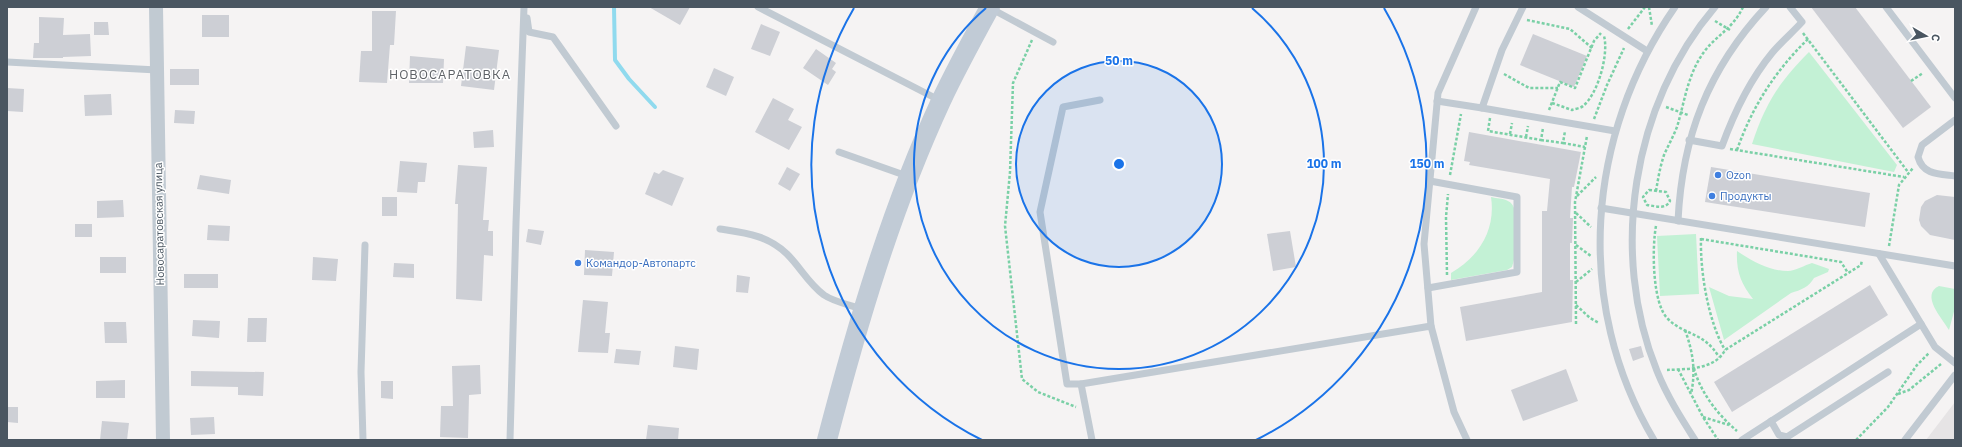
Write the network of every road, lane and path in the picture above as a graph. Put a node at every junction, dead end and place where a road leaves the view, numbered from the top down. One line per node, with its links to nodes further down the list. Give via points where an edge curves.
1 (156, 7): 34 (street, Новосаратовская улица)
2 (524, 7): 54 (lane, via 529,32 553,37); 124 (lane)
3 (758, 7): 43 (lane)
4 (990, 7): 24 (lane); 43 (main road)
5 (1476, 7): 44 (lane, via 1438,93)
6 (1523, 7): 47 (lane, via 1502,50)
7 (1578, 7): 19 (lane)
8 (1645, 7): 23 (path)
9 (1649, 7): 28 (path)
10 (1675, 7): 28 (lane)
11 (1715, 7): 17 (lane)
12 (1743, 7): 22 (path)
13 (1766, 7): 25 (lane)
14 (1790, 7): 20 (lane, via 1802,22)
15 (1887, 7): 41 (lane)
16 (1530, 14): 18 (path)
17 (1708, 16): 22 (path); 46 (lane, via 1685,48)
18 (1526, 20): 21 (path); 30 (path, via 1570,29)
19 (1606, 25): 23 (path, via 1610,19); 27 (lane)
20 (1798, 26): 26 (path); 60 (lane, via 1772,52 1756,73 1729,125 1722,146)
21 (1523, 27)
22 (1729, 29): 25 (path); 48 (path, via 1713,41 1691,73)
23 (1627, 30): 27 (path, via 1632,34)
24 (1035, 32): 29 (lane); 118 (path, via 1013,83 1005,226 1022,379 1038,392 1076,408)
25 (1740, 36): 49 (lane, via 1715,75)
26 (1808, 39): 64 (path, via 1767,87 1751,115); 68 (path)
27 (1629, 40): 31 (lane); 55 (path, via 1607,85)
28 (1653, 40): 31 (lane)
29 (1053, 42)
30 (1592, 48): 39 (path, via 1575,88 1560,82); 45 (path, via 1602,30 1606,56 1592,93 1583,106 1572,110)
31 (1647, 52): 56 (lane)
32 (7, 62): 34 (lane)
33 (1506, 67): 36 (path)
34 (157, 70): 122 (street, Новосаратовская улица)
35 (1923, 72): 38 (path)
36 (1504, 74): 37 (path); 40 (path, via 1529,88)
37 (1502, 81)
38 (1912, 81)
39 (1559, 84)
40 (1558, 88)
41 (1955, 98)
42 (1100, 100): 114 (lane, via 1063,107 1040,212 1067,384)
43 (941, 101): 70 (main road)
44 (1437, 101): 47 (lane); 72 (lane)
45 (1552, 102)
46 (1658, 104): 48 (path); 77 (lane, via 1647,135)
47 (1482, 108): 53 (lane)
48 (1681, 113): 49 (path); 73 (path, via 1659,170)
49 (1696, 118): 60 (lane)
50 (1513, 119): 57 (path)
51 (1955, 120): 66 (lane, via 1922,145 1918,157)
52 (1529, 122): 58 (path)
53 (1566, 123): 55 (lane); 61 (path)
54 (616, 126)
55 (1592, 127): 56 (lane); 62 (path, via 1588,132)
56 (1615, 131): 67 (lane)
57 (1510, 134)
58 (1526, 137)
59 (1541, 140): 61 (path)
60 (1689, 140): 79 (lane, via 1681,176)
61 (1563, 143): 62 (path)
62 (1585, 148): 74 (path)
63 (1732, 149): 64 (path)
64 (1737, 150): 71 (path)
65 (839, 152): 70 (lane)
66 (1920, 164): 68 (path); 69 (lane, via 1930,172)
67 (1606, 168): 74 (path); 75 (lane)
68 (1908, 172): 71 (path)
69 (1955, 176)
70 (909, 177): 98 (main road)
71 (1904, 177): 87 (path, via 1899,185)
72 (1430, 181): 96 (lane, via 1424,244); 96 (lane, via 1517,197 1516,272)
73 (1656, 191): 73 (path, via 1666,192 1670,201 1668,205 1647,205 1645,192)
74 (1576, 196): 76 (path)
75 (1601, 208): 77 (lane); 82 (lane)
76 (1575, 213): 82 (path); 84 (path)
77 (1632, 213): 78 (lane); 111 (lane, via 1633,267 1637,296)
78 (1657, 217): 79 (lane); 103 (path, via 1653,238 1654,268 1661,311)
79 (1678, 220): 80 (lane)
80 (1702, 224): 83 (path); 89 (lane)
81 (720, 229): 98 (lane, via 756,235 772,243 826,296)
82 (1600, 234): 92 (lane)
83 (1701, 239): 94 (path, via 1841,262); 105 (path, via 1706,293 1720,342)
84 (1576, 244): 92 (path); 95 (path)
85 (366, 245): 123 (lane, via 361,372)
86 (1881, 245): 87 (path)
87 (1889, 246): 88 (path); 91 (path)
88 (1896, 247)
89 (1864, 251): 90 (lane); 94 (path, via 1861,265)
90 (1879, 254): 91 (lane); 100 (lane)
91 (1888, 255): 93 (lane)
92 (1600, 262): 95 (path); 102 (lane)
93 (1955, 266)
94 (1848, 273): 105 (path)
95 (1576, 283): 97 (path)
96 (1428, 288): 101 (lane)
97 (1576, 305): 99 (path); 102 (path, via 1590,318)
98 (864, 310): 125 (main road)
99 (1576, 324)
100 (1921, 324): 104 (lane); 119 (lane)
101 (1431, 326): 114 (lane); 127 (lane, via 1454,412)
102 (1610, 329): 128 (lane, via 1627,385)
103 (1685, 330): 106 (path, via 1708,343); 109 (path)
104 (1935, 347): 107 (lane); 115 (path, via 1917,365)
105 (1725, 350): 106 (path)
106 (1719, 357): 109 (path, via 1703,367)
107 (1948, 358): 108 (lane); 115 (path, via 1909,390)
108 (1955, 363)
109 (1694, 368): 110 (path); 116 (path); 120 (path, via 1697,380 1705,393)
110 (1678, 369): 111 (path); 116 (path)
111 (1657, 372): 129 (lane)
112 (1888, 372): 119 (lane, via 1787,437 1780,435)
113 (1955, 375): 132 (lane)
114 (1081, 384): 118 (lane)
115 (1898, 394): 131 (path)
116 (1691, 395): 117 (path)
117 (1703, 417): 120 (path); 130 (path)
118 (1088, 418): 126 (lane)
119 (1771, 421): 121 (lane)
120 (1731, 426): 121 (path)
121 (1743, 439)
122 (163, 440)
123 (363, 440)
124 (510, 440)
125 (827, 440)
126 (1092, 440)
127 (1467, 440)
128 (1654, 440)
129 (1696, 440)
130 (1718, 440)
131 (1856, 440)
132 (1905, 440)

